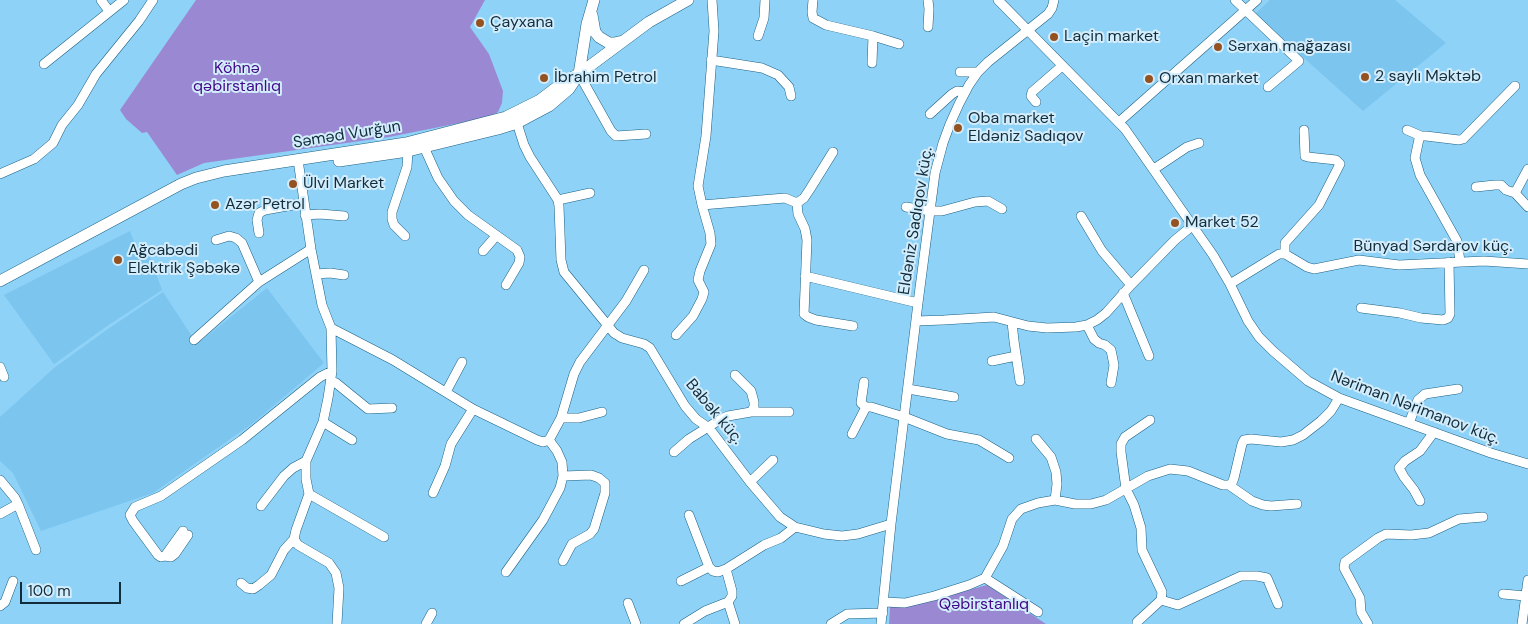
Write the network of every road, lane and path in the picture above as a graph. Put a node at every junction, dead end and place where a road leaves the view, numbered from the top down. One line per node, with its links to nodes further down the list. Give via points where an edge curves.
1 (101, 0): 14 (street)
2 (124, 0): 14 (street)
3 (153, 0): 48 (street, via 96,74 53,143 34,159)
4 (688, 0): 20 (main road, Səməd Vurğun)
5 (712, 0): 22 (street, via 714,31)
6 (765, 0): 18 (street)
7 (814, 0): 19 (street, via 813,18 826,25)
8 (928, 0): 16 (street)
9 (998, 0): 17 (street, Nəriman Nərimanov küç.)
10 (1054, 0): 17 (street, Eldəniz Sadıqov küç., via 1048,14)
11 (1235, 0): 15 (street)
12 (1257, 0): 15 (street)
13 (593, 3): 20 (main road, via 594,26 599,37 609,43); 28 (main road)
14 (109, 11): 24 (street)
15 (1246, 11): 30 (street, via 1299,61); 35 (street)
16 (928, 27)
17 (1028, 31): 25 (street, Nəriman Nərimanov küç.); 27 (street, Eldəniz Sadıqov küç.)
18 (758, 36)
19 (873, 36): 21 (street); 23 (street)
20 (624, 40): 28 (main road, Səməd Vurğun)
21 (899, 44)
22 (711, 60): 32 (street, via 762,68 778,75 789,87); 55 (street, via 706,136 698,186)
23 (872, 63)
24 (44, 64)
25 (1062, 66): 33 (street, via 1032,92 1030,96); 35 (street, Nəriman Nərimanov küç.)
26 (960, 72): 27 (street)
27 (978, 72): 31 (street, Eldəniz Sadıqov küç.)
28 (579, 74): 36 (main road, Səməd Vurğun, via 561,97); 39 (street, via 616,136); 45 (main road, Səməd Vurğun, via 530,106 496,121)
29 (1515, 86): 40 (street, via 1464,139)
30 (1268, 87)
31 (965, 92): 34 (street, via 952,94); 59 (street, Eldəniz Sadıqov küç., via 943,144)
32 (791, 96)
33 (1036, 102)
34 (930, 114)
35 (1119, 122): 46 (street, Nəriman Nərimanov küç.)
36 (517, 123): 42 (main road, Səməd Vurğun); 52 (street, via 530,157)
37 (1304, 130): 71 (street, via 1304,156 1336,160 1340,164 1319,205 1285,242)
38 (1407, 130): 40 (street)
39 (646, 134)
40 (1421, 136): 72 (street, via 1416,165 1457,241)
41 (1199, 143): 46 (street, via 1187,147)
42 (424, 147): 43 (main road, Səməd Vurğun); 66 (street, via 438,178 454,201)
43 (408, 151): 45 (main road, Səməd Vurğun); 65 (street, via 407,167 392,212 394,225)
44 (833, 152): 54 (street, via 804,198)
45 (298, 164): 53 (street); 68 (main road, Səməd Vurğun, via 192,187)
46 (1154, 169): 63 (street, Nəriman Nərimanov küç.)
47 (1528, 169): 51 (street)
48 (0, 174)
49 (1476, 187): 51 (street, via 1501,185)
50 (590, 193): 52 (street)
51 (1515, 193): 57 (street)
52 (558, 200): 90 (street, Babək küç., via 564,272)
53 (304, 202): 60 (street); 64 (street, via 259,213)
54 (797, 203): 55 (street, via 785,198); 78 (street, via 807,240)
55 (702, 206): 94 (street, via 711,244 698,280 704,292 693,316)
56 (906, 207): 59 (street)
57 (1528, 207)
58 (1002, 209): 59 (street, via 988,201)
59 (930, 212): 86 (street, Eldəniz Sadıqov küç.)
60 (305, 215): 61 (street); 69 (street)
61 (344, 216)
62 (1081, 216): 81 (street, via 1102,250)
63 (1192, 226): 81 (street); 82 (street, Nəriman Nərimanov küç.)
64 (259, 233)
65 (405, 236)
66 (496, 236): 70 (street); 83 (street, via 517,250 520,257)
67 (216, 240): 80 (street, via 229,236 242,242)
68 (72, 247): 79 (main road, Səməd Vurğun); 84 (main road, Səməd Vurğun)
69 (311, 249): 76 (street); 80 (street)
70 (483, 251)
71 (1285, 254): 73 (street, Bünyad Sərdarov küç., via 1314,269 1360,260 1399,266); 82 (street, via 1274,256)
72 (1460, 261): 73 (street, Bünyad Sərdarov küç.); 74 (street, Bünyad Sərdarov küç.)
73 (1449, 262): 87 (street, via 1448,318 1421,318)
74 (1528, 264)
75 (644, 270): 90 (street)
76 (316, 274): 77 (street); 93 (street, via 322,305)
77 (344, 275)
78 (805, 276): 86 (street); 92 (street, via 804,314 816,320)
79 (0, 281)
80 (259, 282): 95 (street)
81 (1130, 284): 85 (street)
82 (1230, 284): 111 (street, Nəriman Nərimanov küç., via 1259,337 1308,381)
83 (506, 285)
84 (0, 288)
85 (1123, 293): 91 (street, via 1106,313); 97 (street)
86 (918, 303): 88 (street, Eldəniz Sadıqov küç.)
87 (1361, 308)
88 (916, 320): 89 (street, via 994,317); 107 (street, Eldəniz Sadıqov küç.)
89 (1012, 322): 91 (street, via 1046,328); 96 (street)
90 (608, 325): 119 (street, via 580,362); 123 (street, Babək küç., via 622,338 650,348 685,406)
91 (1087, 325): 106 (street, via 1094,339 1111,350 1114,365)
92 (852, 326)
93 (331, 328): 102 (street); 109 (street)
94 (676, 335)
95 (194, 340)
96 (1016, 356): 98 (street); 104 (street)
97 (1149, 356)
98 (992, 361)
99 (462, 362): 109 (street)
100 (0, 367): 103 (street)
101 (735, 375): 116 (street, via 752,392 754,407)
102 (331, 376): 113 (street, via 368,408); 121 (street); 151 (street, via 320,376 242,440 160,496 135,507 130,514 161,557)
103 (4, 377)
104 (1020, 381)
105 (864, 382): 112 (street, via 861,403)
106 (1111, 383)
107 (908, 389): 110 (street); 118 (street, Eldəniz Sadıqov küç.)
108 (1458, 390): 122 (street, via 1425,394 1418,400)
109 (446, 392): 114 (street)
110 (954, 397)
111 (1339, 398): 122 (street, Nəriman Nərimanov küç.); 137 (street, via 1321,421 1293,440 1244,440 1234,478)
112 (866, 407): 118 (street); 125 (street)
113 (392, 408)
114 (473, 409): 128 (street, via 537,440); 139 (street, via 458,431)
115 (602, 412): 119 (street, via 579,418)
116 (751, 412): 117 (street); 123 (street, via 728,416)
117 (789, 412)
118 (904, 417): 130 (street, via 947,434 979,440); 149 (street, Eldəniz Sadıqov küç.)
119 (561, 418): 128 (street)
120 (1150, 420): 138 (street, via 1125,436 1121,444)
121 (323, 422): 127 (street); 132 (street)
122 (1409, 423): 124 (street, Nəriman Nərimanov küç.)
123 (709, 428): 129 (street); 136 (street, Babək küç.)
124 (1434, 432): 133 (street, Nəriman Nərimanov küç.); 142 (street, via 1420,451 1399,468)
125 (852, 434)
126 (1036, 439): 141 (street, via 1051,457 1056,472)
127 (352, 440)
128 (549, 440): 134 (street, via 558,451)
129 (674, 452)
130 (1009, 458)
131 (773, 460): 136 (street)
132 (306, 461): 140 (street); 145 (street, via 292,468)
133 (1528, 464)
134 (563, 476): 155 (street, via 591,474 605,483 605,493 594,529 572,544); 158 (street, via 543,520)
135 (0, 480): 143 (street)
136 (750, 482): 150 (street, Babək küç., via 780,518)
137 (1229, 485): 138 (street, via 1188,471 1170,469); 144 (street, via 1262,505)
138 (1126, 488): 141 (street, via 1106,500 1091,504); 166 (street, via 1141,528 1142,550 1162,592)
139 (433, 493)
140 (309, 494): 152 (street); 153 (street)
141 (1055, 500): 159 (street, via 1021,509 1012,520 1003,546)
142 (1420, 501)
143 (18, 504): 146 (street); 154 (street)
144 (1297, 504)
145 (260, 506)
146 (0, 514)
147 (689, 516): 156 (street)
148 (1482, 517): 183 (street, via 1459,519 1429,533 1386,534 1345,562 1344,568 1360,598 1361,612)
149 (891, 524): 150 (street, Babək küç., via 842,536); 168 (street, Eldəniz Sadıqov küç.)
150 (795, 527): 157 (street)
151 (185, 533)
152 (384, 537)
153 (294, 539): 163 (street, via 284,550 271,575 259,586 252,589); 175 (street, via 298,545 329,563 336,574 339,588)
154 (36, 550)
155 (563, 561)
156 (709, 567): 157 (street, via 718,572); 162 (street)
157 (726, 569): 167 (street, via 732,591)
158 (506, 572)
159 (985, 578): 168 (street, via 905,603); 172 (street)
160 (1528, 580): 165 (street)
161 (13, 581): 171 (street, via 5,602)
162 (681, 581)
163 (241, 583)
164 (1504, 594): 165 (street)
165 (1526, 596): 184 (street)
166 (1161, 600): 170 (street, via 1178,604 1241,576 1257,576 1267,578); 182 (street)
167 (728, 602): 178 (street); 179 (street)
168 (884, 602): 174 (street, Eldəniz Sadıqov küç.)
169 (628, 603): 177 (street)
170 (1278, 604)
171 (0, 606)
172 (1038, 612)
173 (432, 613): 176 (street)
174 (883, 614): 180 (street, via 847,614); 181 (street, Eldəniz Sadıqov küç.)
175 (337, 624)
176 (426, 624)
177 (636, 624)
178 (684, 624)
179 (735, 624)
180 (831, 624)
181 (881, 624)
182 (1137, 624)
183 (1368, 624)
184 (1522, 624)

